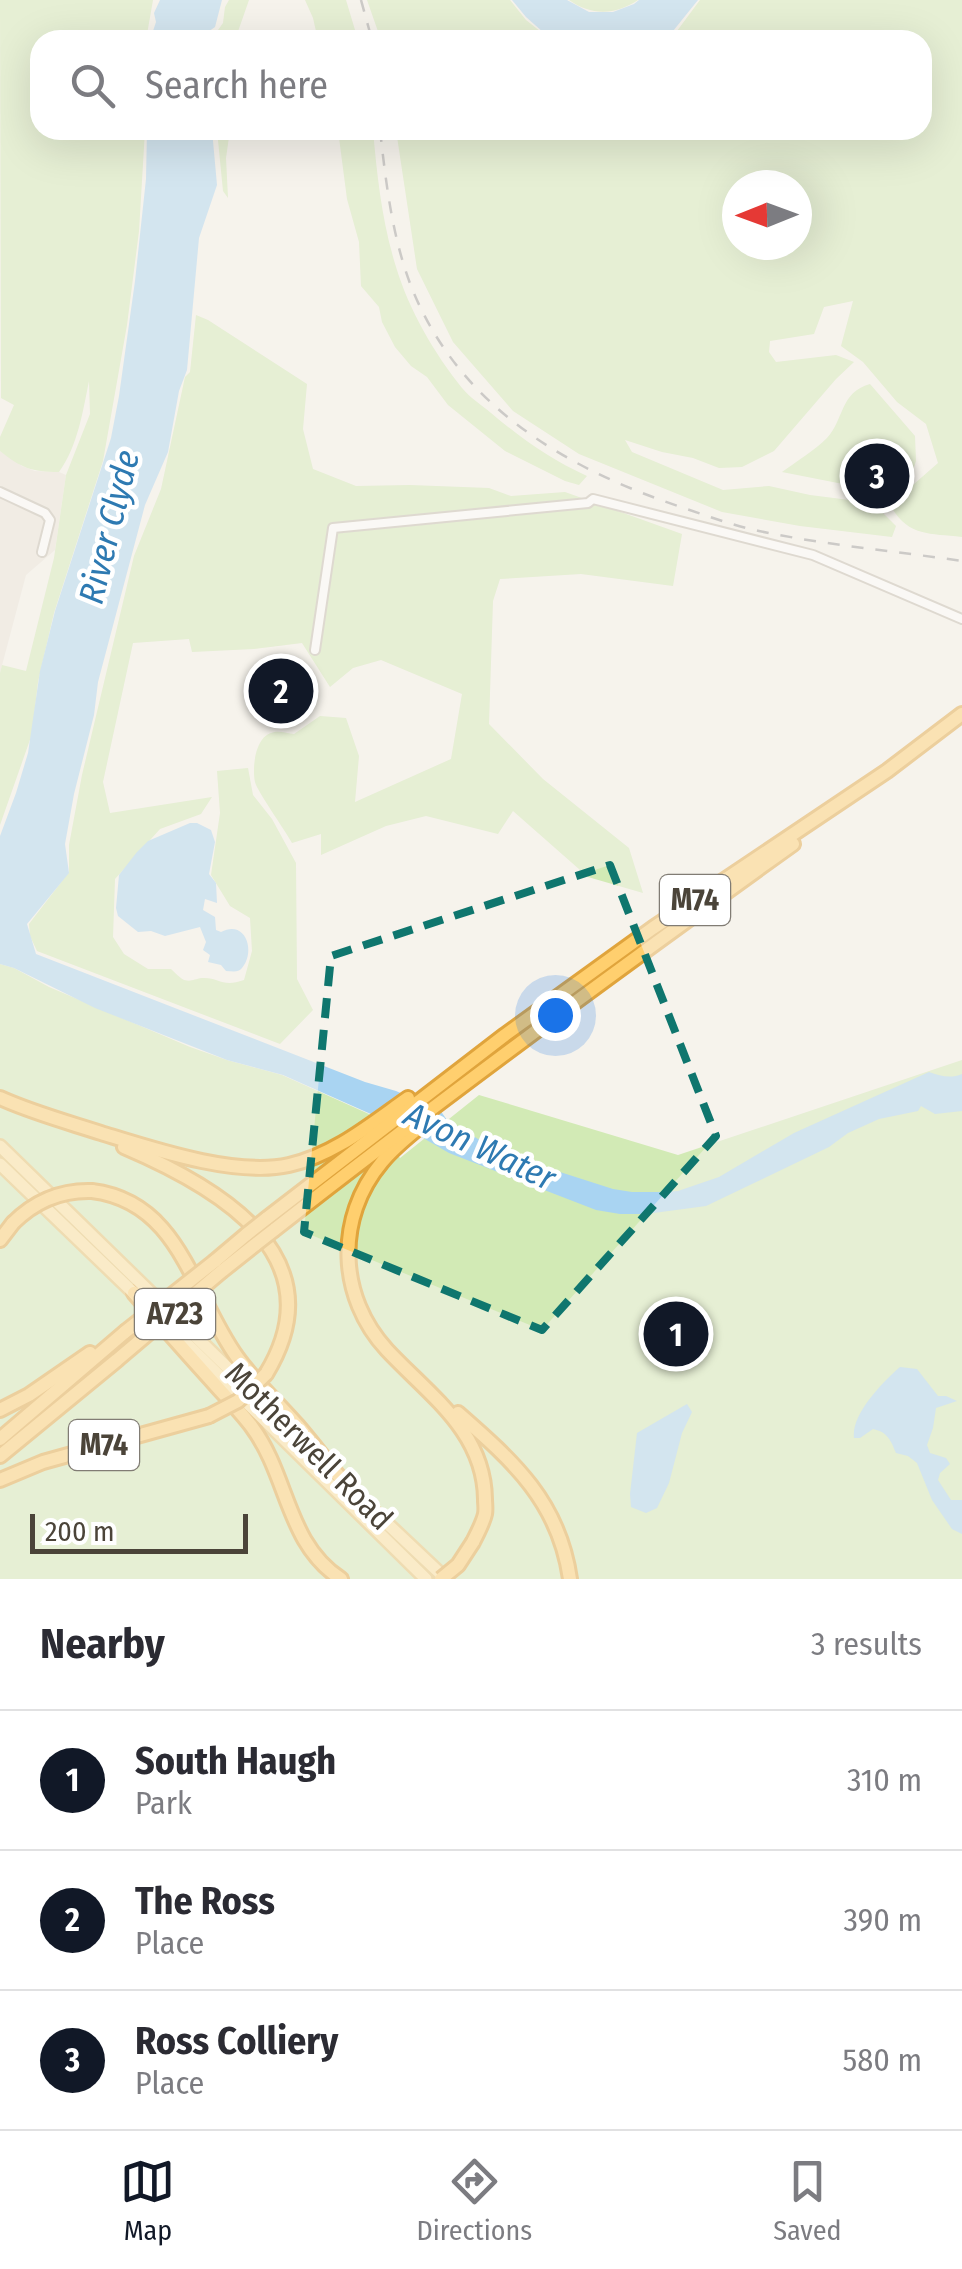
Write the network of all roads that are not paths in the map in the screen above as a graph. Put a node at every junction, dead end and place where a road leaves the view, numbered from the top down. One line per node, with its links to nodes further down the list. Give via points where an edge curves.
1 (0, 492): 2 (street, via 46,514)
2 (42, 552)
3 (962, 619): 4 (street, via 813,554 593,499 333,528)
4 (315, 650)
5 (962, 714): 7 (highway, M74, via 505,1035)
6 (962, 724): 7 (highway, M74)
7 (437, 1095): 10 (highway, M74); 12 (highway, M74)
8 (0, 1098): 9 (highway, M74)
9 (57, 1120): 10 (highway, M74, via 134,1144 254,1168 304,1161); 23 (highway, M74, bridge, via 160,1164 249,1220 284,1274 288,1310 266,1374 238,1401 209,1416)
10 (363, 1136): 14 (highway, M74)
11 (0, 1146): 24 (main road, Motherwell Road / A723)
12 (389, 1146): 14 (highway, M74); 19 (highway, M74, via 356,1206 348,1267 368,1326)
13 (0, 1164): 17 (main road, Motherwell Road / A723)
14 (270, 1225): 16 (highway, M74, bridge)
15 (0, 1240): 24 (highway, bridge, via 27,1210 69,1192 92,1191 141,1208 176,1247 234,1354)
16 (218, 1266): 18 (highway, M74, bridge); 22 (highway, M74, bridge)
17 (134, 1293): 25 (highway, via 254,1429 312,1553); 26 (main road, Motherwell Road / A723)
18 (126, 1332): 20 (highway, M74); 21 (highway, M74)
19 (411, 1372): 27 (highway, M74, bridge, via 471,1443 484,1484 485,1514 474,1542); 28 (highway, M74, via 522,1472 546,1506)
20 (0, 1410)
21 (0, 1439)
22 (0, 1456)
23 (0, 1480)
24 (347, 1486): 27 (main road, Motherwell Road / A723)
25 (341, 1579)
26 (426, 1579)
27 (443, 1579)
28 (570, 1579)

